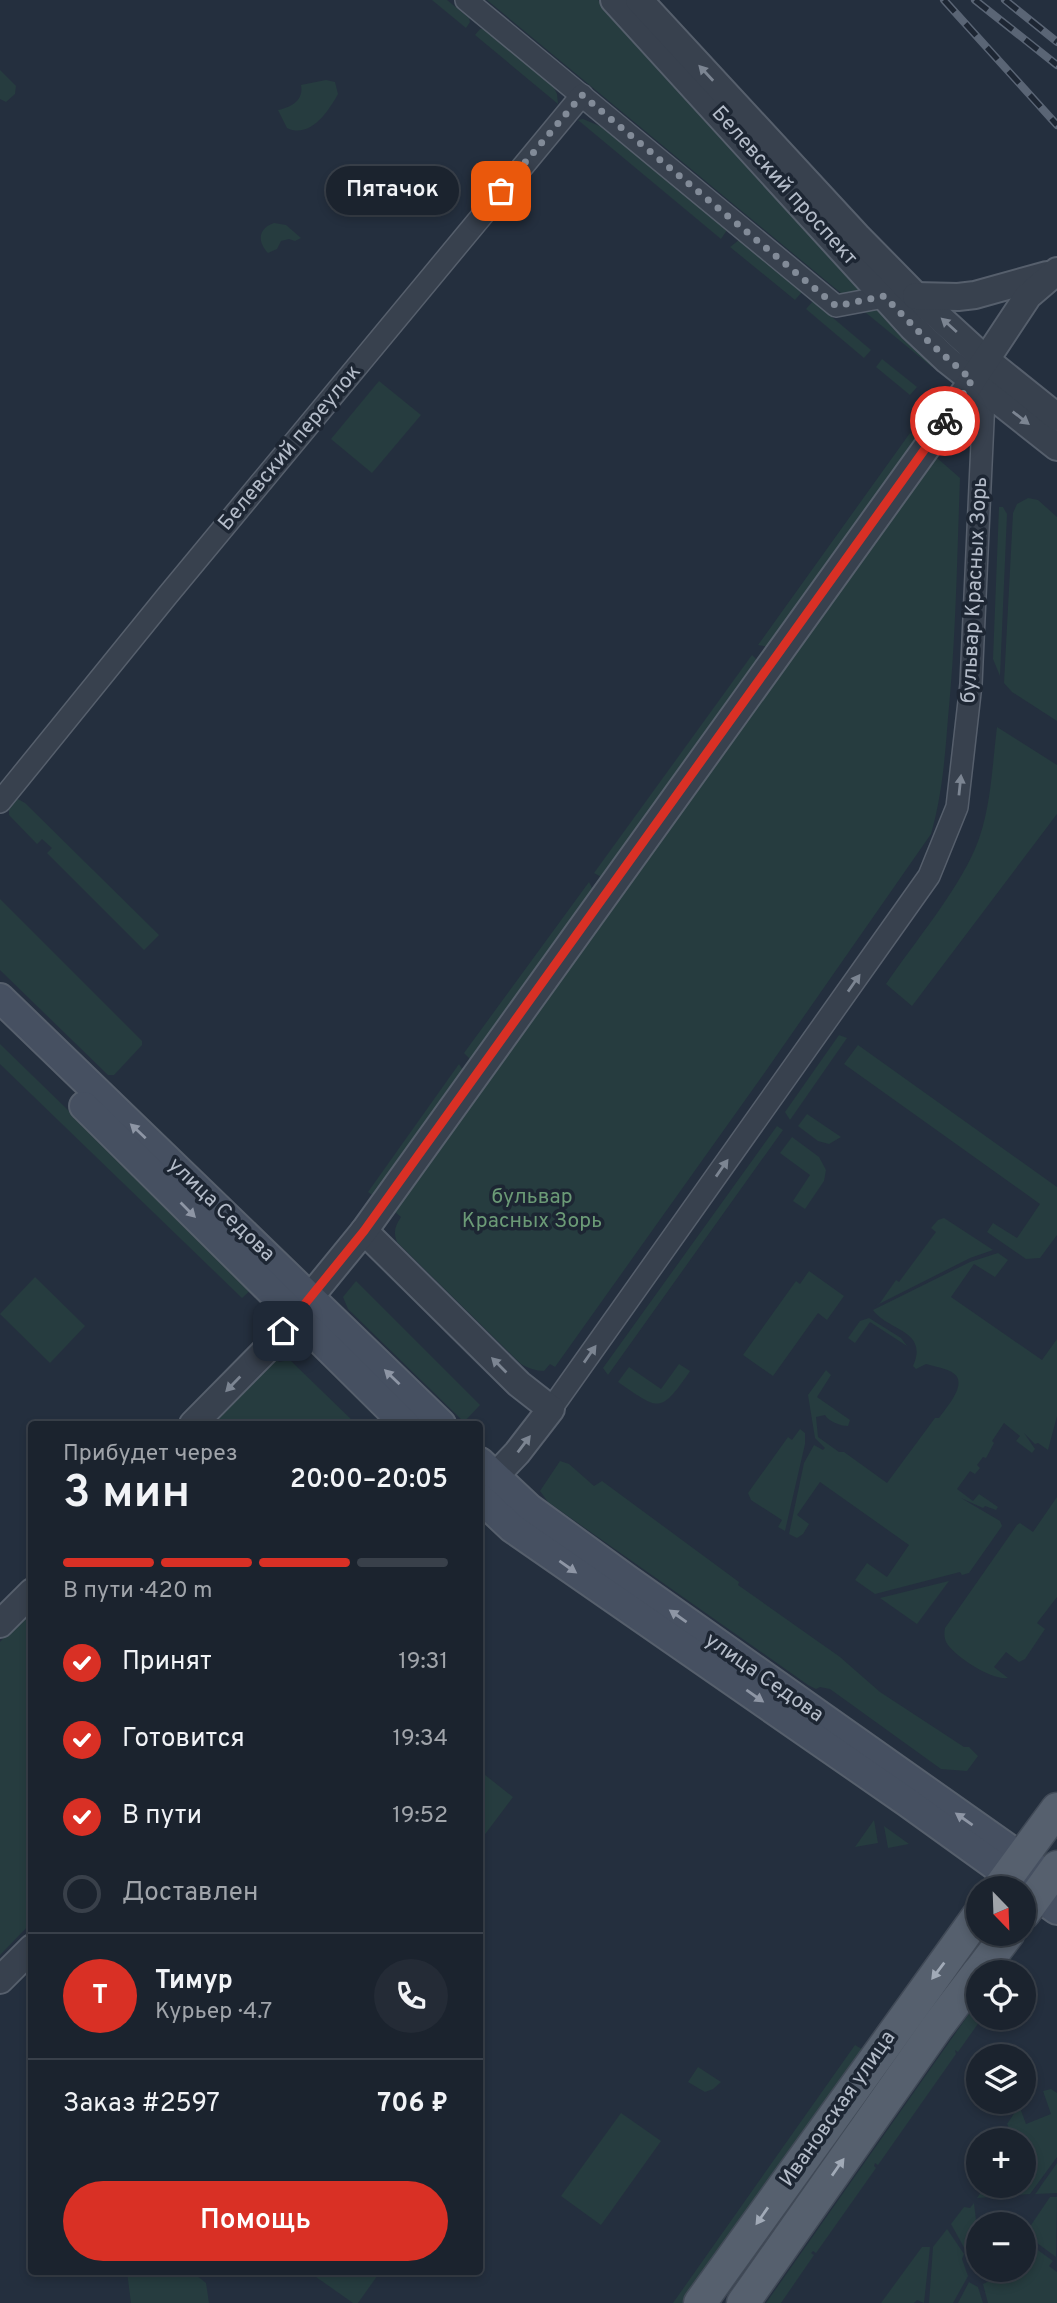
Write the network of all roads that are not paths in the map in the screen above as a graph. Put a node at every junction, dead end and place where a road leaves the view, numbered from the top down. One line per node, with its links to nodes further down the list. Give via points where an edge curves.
1 (467, 0): 4 (street)
2 (614, 0): 6 (street, Белевский проспект)
3 (639, 0): 7 (street, Белевский проспект, one-way to 3)
4 (582, 95): 6 (street, via 836,306); 11 (street, Белевский переулок)
5 (1055, 273): 7 (street, via 985,293); 8 (street, via 1028,296)
6 (884, 296): 8 (street, Белевский проспект, via 921,335)
7 (916, 296): 8 (street, Белевский проспект, one-way to 7)
8 (981, 376): 9 (street, Белевский проспект); 10 (street, Белевский проспект, one-way to 10); 14 (street); 16 (street, бульвар Красных Зорь, one-way to 8, via 929,876 957,807 971,684)
9 (1057, 417)
10 (1057, 447)
11 (0, 802)
12 (0, 998): 15 (main road, улица Седова, one-way to 12)
13 (0, 1024): 15 (main road, улица Седова, one-way to 15)
14 (364, 1231): 15 (street); 16 (street, one-way to 14, via 519,1384)
15 (303, 1306): 17 (street, one-way to 17); 18 (main road, улица Седова); 19 (main road, улица Седова, one-way to 15)
16 (551, 1409): 20 (street, бульвар Красных Зорь, one-way to 16, via 517,1453)
17 (196, 1421)
18 (402, 1421)
19 (437, 1421)
20 (483, 1482): 24 (main road, улица Седова, via 512,1528)
21 (28, 1596): 22 (street)
22 (0, 1624)
23 (1057, 1808): 24 (main road)
24 (1009, 1874): 25 (main road, улица Седова)
25 (1047, 1891)
26 (966, 1933): 30 (main road, Ивановская улица, one-way to 30)
27 (28, 1952): 28 (street)
28 (0, 1980)
29 (966, 1990): 31 (main road, Ивановская улица, one-way to 29)
30 (700, 2303)
31 (743, 2303)

